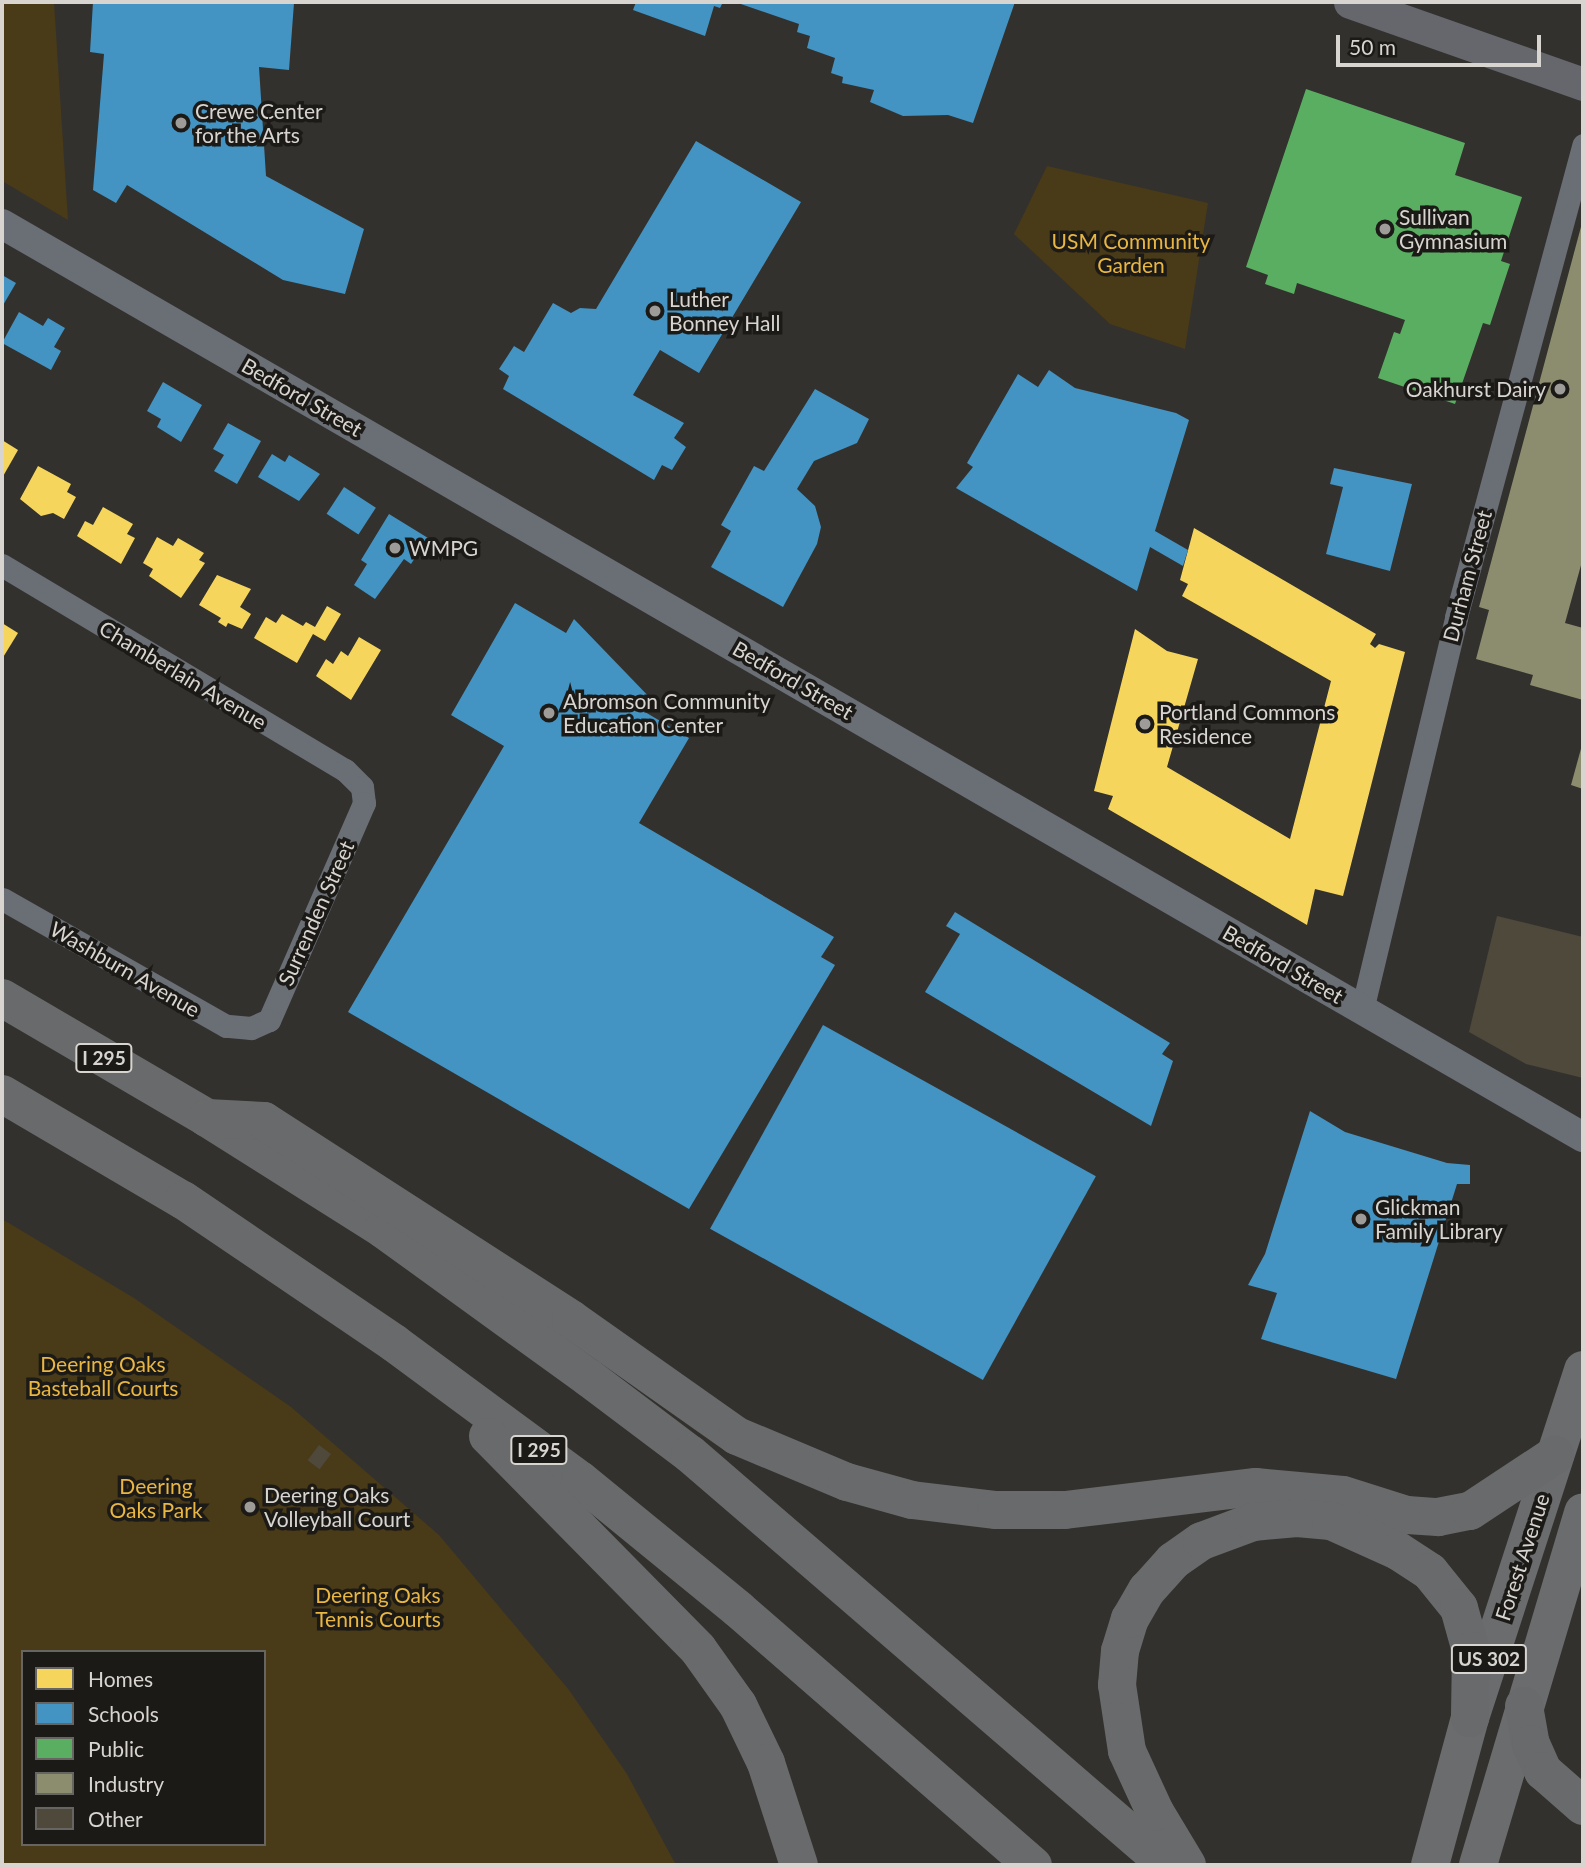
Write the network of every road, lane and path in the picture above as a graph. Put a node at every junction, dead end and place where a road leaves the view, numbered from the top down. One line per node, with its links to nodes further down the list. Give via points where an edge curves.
1 (1350, 2): 2 (main road)
2 (1583, 84)
3 (1583, 145): 9 (street, Durham Street, via 1455,617)
4 (2, 223): 9 (street, Bedford Street)
5 (2, 565): 6 (street, Chamberlain Avenue, via 345,770)
6 (362, 787): 10 (street, Surrenden Street, via 364,803 269,1020)
7 (2, 899): 10 (street, Washburn Avenue, via 226,1026)
8 (2, 998): 12 (highway, I 295)
9 (1362, 1010): 13 (street, Bedford Street)
10 (251, 1028)
11 (2, 1094): 14 (highway, I 295, via 183,1200)
12 (207, 1118): 16 (highway, via 264,1121 570,1320 737,1436 847,1482 912,1500 996,1510 1065,1510 1256,1486 1343,1495 1407,1515 1438,1517 1470,1511); 23 (highway, I 295, via 383,1229 690,1454)
13 (1583, 1137)
14 (394, 1343): 21 (highway, via 698,1649 738,1705 766,1763); 22 (highway, I 295, via 580,1480 738,1609)
15 (1583, 1370): 16 (highway, Forest Avenue / US 302)
16 (1555, 1455): 19 (highway, Forest Avenue / US 302)
17 (1583, 1512): 18 (highway, US 302)
18 (1524, 1706): 20 (highway, via 1531,1744 1543,1771); 26 (highway, US 302)
19 (1470, 1718): 24 (highway, via 1471,1651 1458,1608 1430,1572 1398,1551 1331,1521 1253,1522 1202,1541 1173,1561 1147,1590 1126,1630 1117,1685 1127,1751 1155,1812); 25 (highway, Forest Avenue / US 302)
20 (1583, 1807)
21 (799, 1865)
22 (1033, 1865)
23 (1167, 1865)
24 (1187, 1865)
25 (1430, 1865)
26 (1478, 1865)

